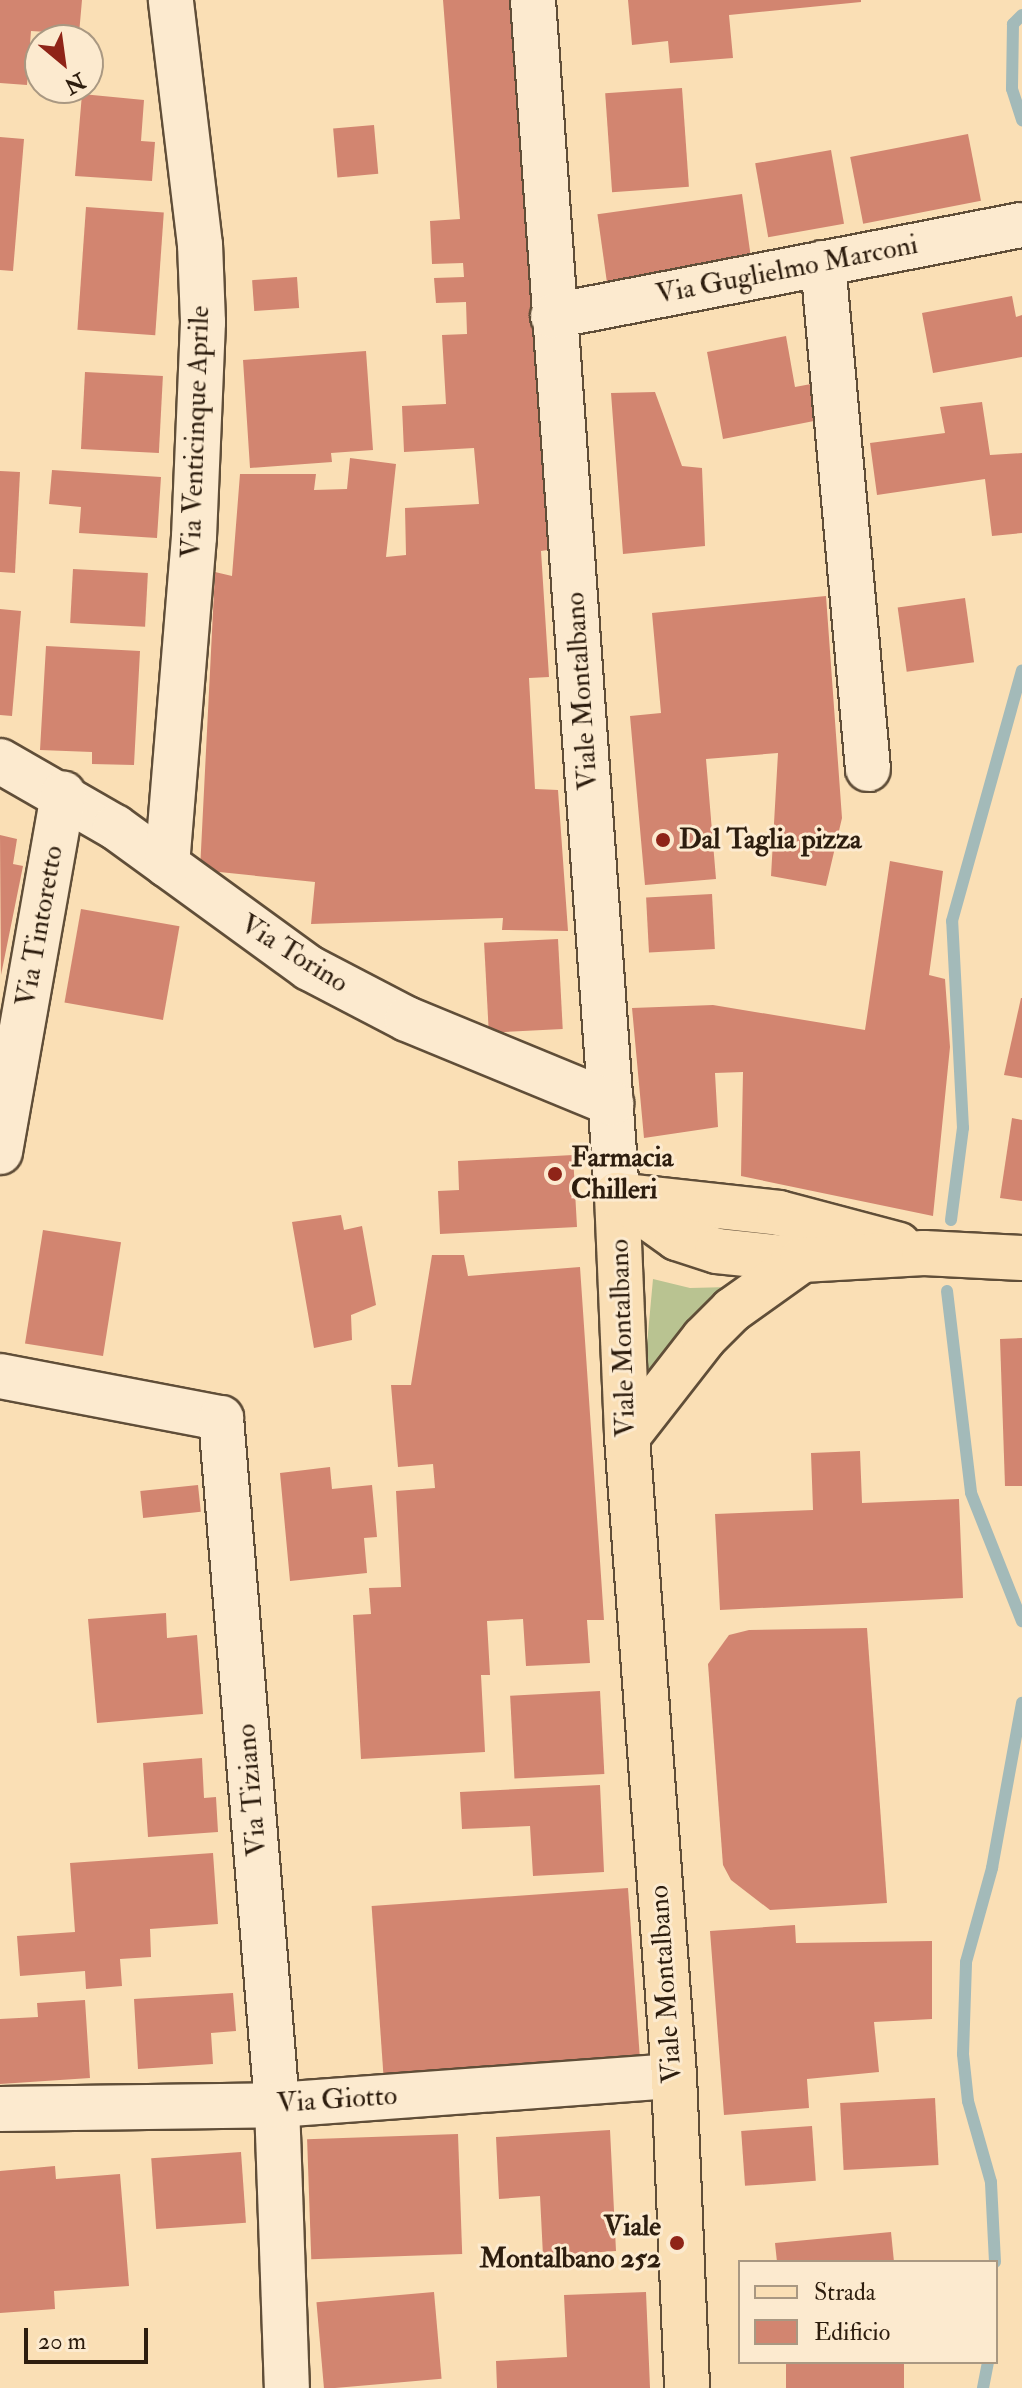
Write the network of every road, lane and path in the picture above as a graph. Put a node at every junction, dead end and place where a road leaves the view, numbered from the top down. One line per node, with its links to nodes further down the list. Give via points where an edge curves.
1 (171, 0): 9 (street, Via Venticinque Aprile, via 200,245 203,322 199,463)
2 (533, 0): 5 (street, Viale Montalbano)
3 (1021, 225): 4 (street, Via Guglielmo Marconi)
4 (823, 263): 5 (street, Via Guglielmo Marconi); 7 (street)
5 (553, 316): 10 (street, Viale Montalbano)
6 (0, 761): 8 (street, Via Torino)
7 (868, 769)
8 (63, 794): 9 (street, Via Torino); 11 (street, Via Tintoretto)
9 (167, 865): 10 (street, Via Torino, via 309,968 407,1019)
10 (611, 1103): 12 (street, Viale Montalbano)
11 (0, 1152)
12 (617, 1195): 13 (main road, via 779,1213); 15 (main road, via 677,1238 717,1251); 17 (main road, Viale Montalbano)
13 (924, 1253): 14 (main road); 15 (main road)
14 (1022, 1258)
15 (802, 1260): 17 (main road, via 713,1328)
16 (0, 1376): 19 (street, Via Tiziano, via 221,1418)
17 (627, 1437): 18 (main road, Viale Montalbano)
18 (674, 2076): 19 (street, Via Giotto); 22 (main road, Viale Montalbano)
19 (277, 2105): 20 (street, Via Giotto); 21 (street, Via Tiziano)
20 (0, 2109)
21 (287, 2388)
22 (687, 2388)

